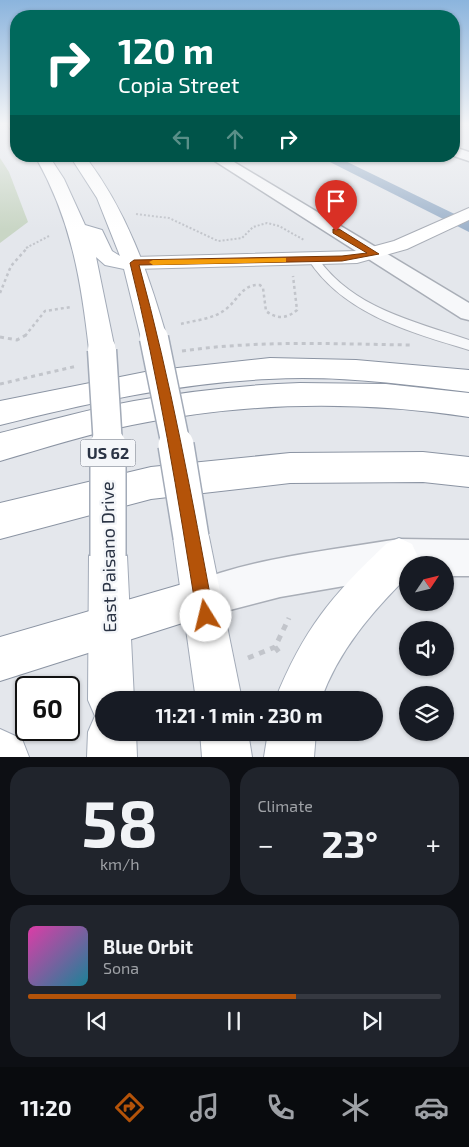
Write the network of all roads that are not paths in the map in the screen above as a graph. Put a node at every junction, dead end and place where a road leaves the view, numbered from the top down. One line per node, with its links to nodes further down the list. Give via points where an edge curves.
1 (46, 162): 5 (main road, East Paisano Drive / US 62)
2 (81, 162): 8 (main road, via 120,225)
3 (224, 162): 6 (street)
4 (469, 213): 6 (main road)
5 (77, 225): 8 (main road, via 95,234 100,251 106,258); 21 (main road, East Paisano Drive / US 62, bridge, via 88,262 102,350 108,447)
6 (375, 254): 7 (main road); 9 (street)
7 (314, 259): 8 (main road); 10 (lane, via 321,273 363,306)
8 (134, 263): 20 (main road, bridge, via 174,432)
9 (469, 313)
10 (469, 346)
11 (469, 381): 13 (main road, via 394,372 244,370 145,382)
12 (469, 404): 14 (main road, via 353,395 244,397 132,413)
13 (0, 413)
14 (0, 447)
15 (469, 472): 16 (main road, via 423,467 290,468 151,483)
16 (3, 520)
17 (399, 557): 20 (street, via 280,578); 25 (main road, via 363,593 331,633 306,675)
18 (454, 558): 19 (street)
19 (469, 558)
20 (203, 598): 21 (main road); 24 (main road)
21 (110, 627): 22 (main road); 23 (main road, East Paisano Drive / US 62)
22 (0, 659)
23 (111, 691)
24 (218, 691)
25 (301, 691)
26 (112, 741): 31 (main road)
27 (225, 741): 32 (main road)
28 (291, 741): 33 (main road)
29 (0, 754): 30 (main road)
30 (4, 757)
31 (112, 757)
32 (227, 757)
33 (289, 757)

